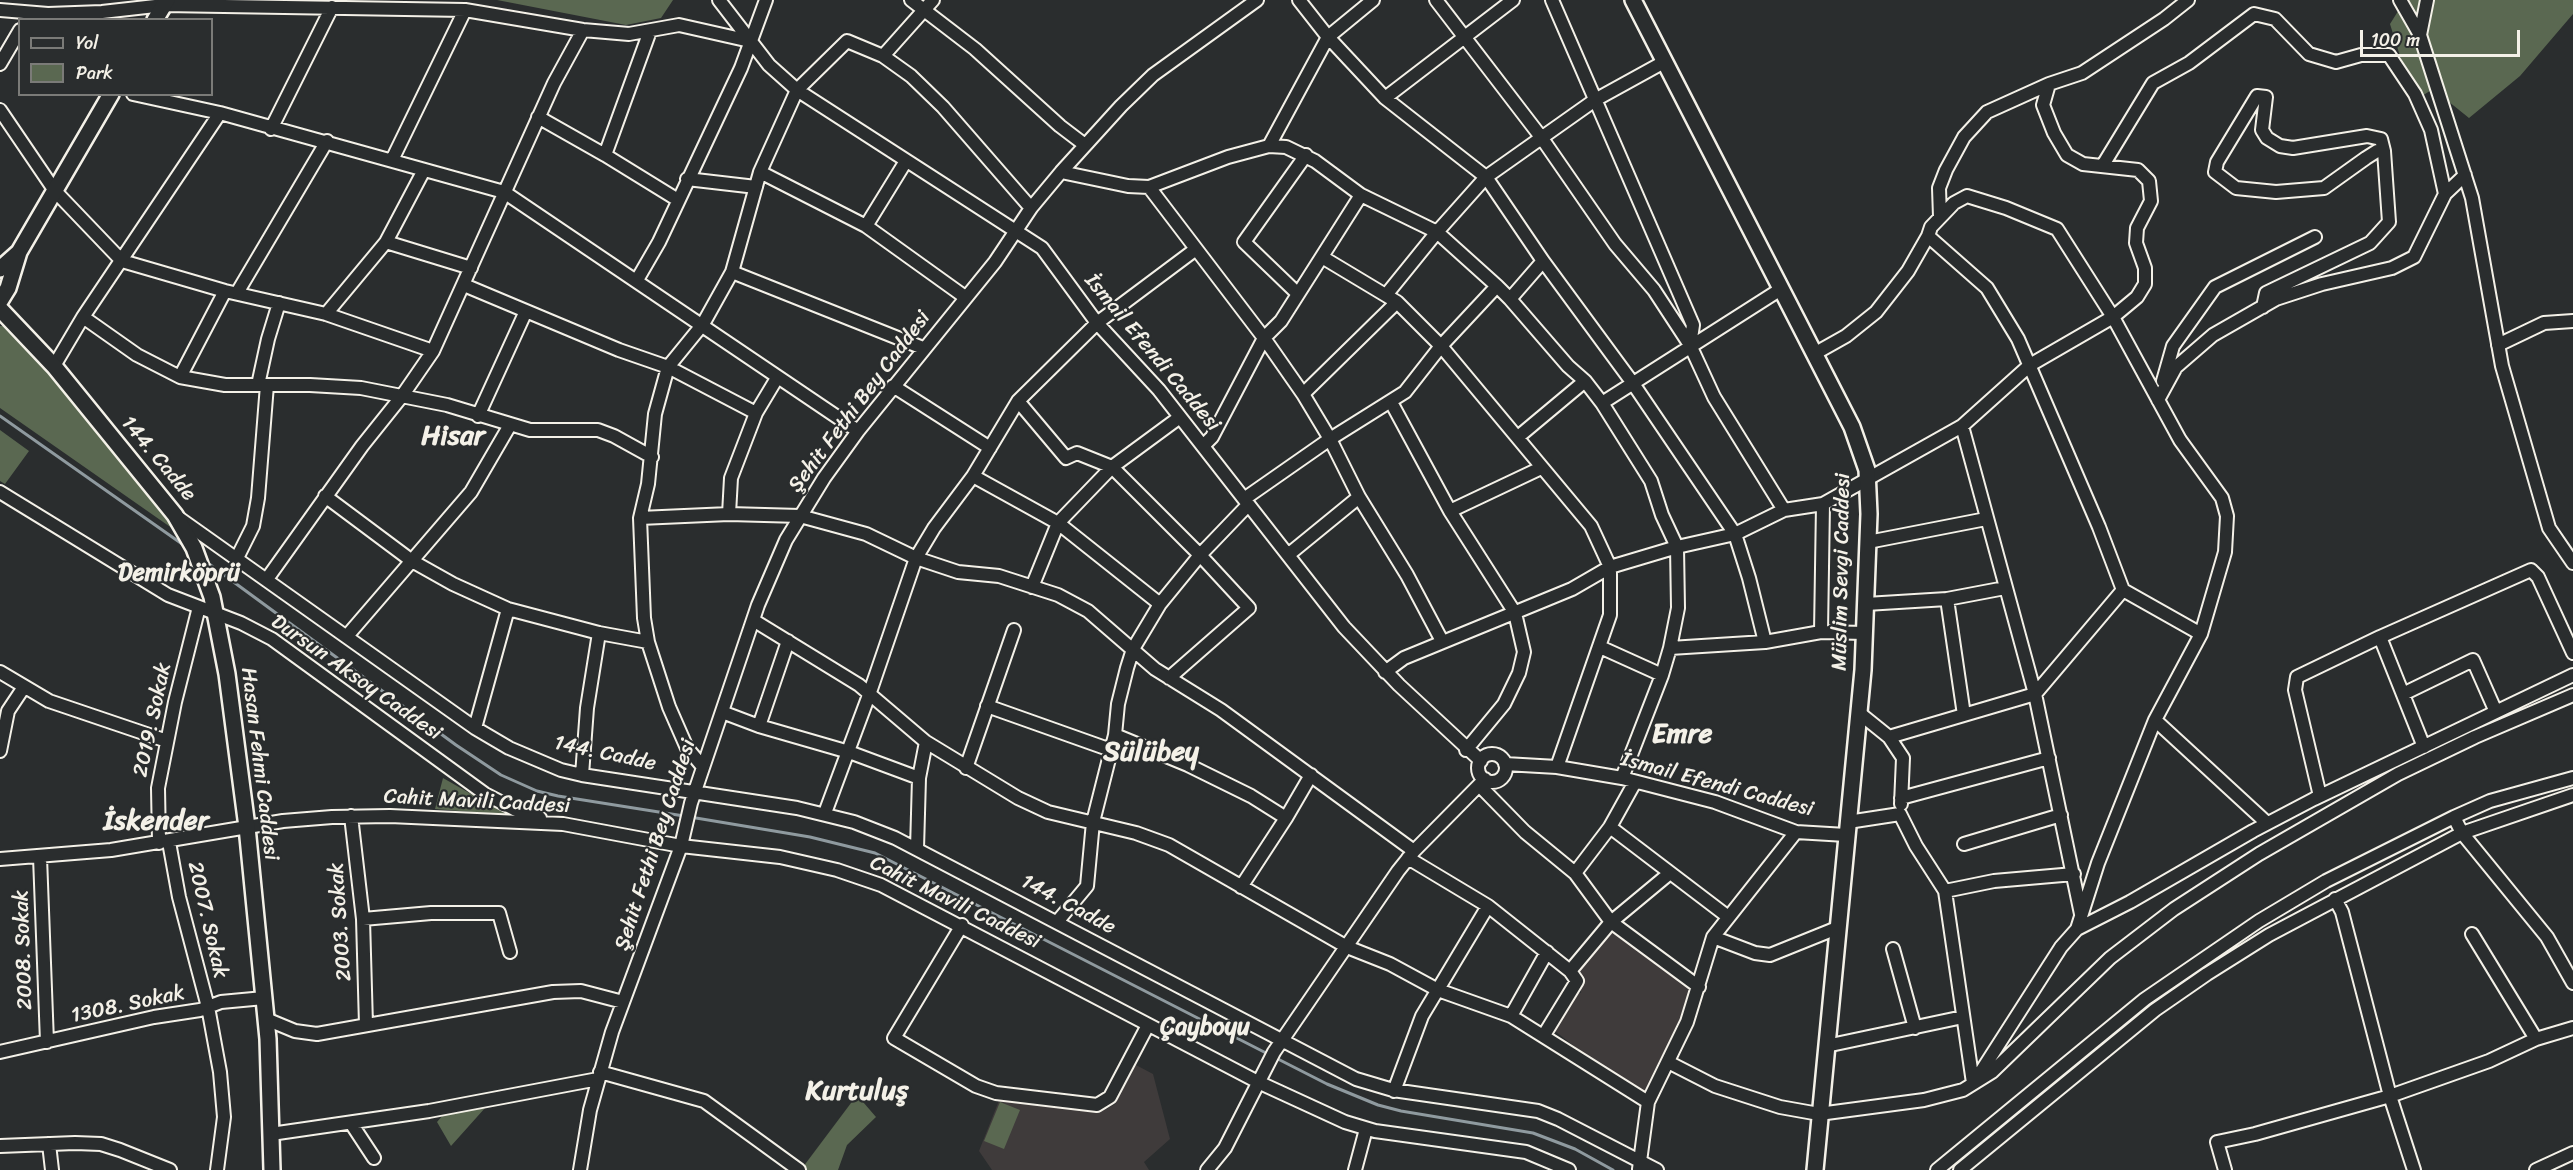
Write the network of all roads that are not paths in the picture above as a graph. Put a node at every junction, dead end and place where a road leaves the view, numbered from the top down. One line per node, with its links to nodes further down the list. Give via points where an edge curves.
1 (37, 0): 21 (street)
2 (719, 0): 29 (street, İsmail Efendi Caddesi)
3 (766, 0): 29 (street)
4 (911, 0): 20 (street)
5 (933, 0): 20 (street)
6 (1257, 0): 45 (street, Şehit Fethi Bey Caddesi, via 1153,75)
7 (1299, 0): 27 (street)
8 (1373, 0): 27 (street)
9 (1436, 0): 28 (street)
10 (1513, 0): 28 (street)
11 (1552, 0): 38 (street)
12 (1633, 0): 31 (main road, Müslim Sevgi Caddesi)
13 (2188, 0): 33 (street, via 2082,73)
14 (2400, 0): 26 (street)
15 (2427, 0): 26 (street)
16 (166, 2): 17 (street); 21 (street, via 102,12); 22 (main road)
17 (332, 7): 19 (street); 42 (street)
18 (0, 10): 21 (street)
19 (465, 10): 23 (street); 50 (street)
20 (925, 11): 30 (street); 45 (street)
21 (27, 16)
22 (156, 18)
23 (583, 30): 24 (street, via 629,34); 41 (street)
24 (650, 31): 29 (street, via 679,25); 48 (street)
25 (18, 33): 32 (street)
26 (2420, 35): 56 (street)
27 (1328, 37): 37 (street); 46 (street)
28 (1464, 38): 37 (street); 43 (street)
29 (750, 41): 34 (street, İsmail Efendi Caddesi); 58 (street, via 741,68)
30 (883, 56): 34 (street, via 847,41); 66 (street, via 943,107)
31 (1664, 62): 38 (street); 86 (main road, Müslim Sevgi Caddesi)
32 (0, 64)
33 (2049, 84): 52 (street, via 2043,105 2067,155 2083,164); 67 (street, via 1988,112 1965,137 1939,188)
34 (797, 90): 51 (street, İsmail Efendi Caddesi); 54 (street)
35 (110, 96): 61 (main road)
36 (142, 96): 40 (street)
37 (1385, 98): 57 (street)
38 (1595, 99): 43 (street); 105 (street, via 1694,325)
39 (0, 110): 61 (street)
40 (220, 113): 42 (street); 78 (street)
41 (538, 117): 48 (street); 62 (street)
42 (271, 129): 44 (street)
43 (1541, 137): 57 (street); 105 (street)
44 (327, 141): 50 (street); 87 (street)
45 (1085, 145): 55 (street, Şehit Fethi Bey Caddesi)
46 (1269, 146): 49 (street, via 1286,147); 60 (street)
47 (2384, 151): 47 (street, via 2377,151 2324,188 2276,192 2236,188 2215,172 2231,136 2257,96 2266,97 2262,130 2280,146 2367,136 2381,139); 95 (street, via 2389,222 2370,243 2266,293)
48 (605, 155): 65 (street)
49 (1306, 155): 64 (street); 88 (street, via 1244,242)
50 (392, 160): 53 (street)
51 (906, 161): 68 (street); 69 (street, İsmail Efendi Caddesi)
52 (2103, 165): 63 (street, via 2153,83 2189,63 2254,15 2275,19 2309,54 2336,62 2361,55 2389,55 2415,94 2431,130); 100 (street, via 2138,170 2149,181 2151,201 2137,228 2136,243 2145,268 2145,284 2137,297)
53 (424, 170): 62 (street); 73 (street)
54 (760, 172): 59 (street); 68 (street)
55 (1061, 172): 60 (street); 66 (street, Şehit Fethi Bey Caddesi)
56 (2465, 175): 63 (street); 106 (street)
57 (1486, 177): 70 (street); 79 (street)
58 (687, 179): 59 (street); 65 (street)
59 (756, 187): 82 (street)
60 (1149, 187): 74 (street)
61 (55, 191): 75 (main road); 78 (street)
62 (504, 192): 80 (street); 83 (street)
63 (2445, 194): 95 (street, via 2414,257 2392,268 2276,298)
64 (1361, 195): 70 (street); 76 (street)
65 (678, 200): 83 (street)
66 (1031, 208): 69 (street, Şehit Fethi Bey Caddesi)
67 (1940, 218): 71 (street); 100 (street, via 1967,196 2057,229)
68 (866, 226): 90 (street)
69 (1017, 231): 90 (street, Şehit Fethi Bey Caddesi); 102 (street, İsmail Efendi Caddesi, via 1048,254)
70 (1437, 232): 85 (street); 89 (street)
71 (1928, 236): 110 (street, via 1908,271 1875,312 1846,336); 111 (street, via 1987,288)
72 (2315, 237): 122 (street, via 2215,287 2173,346)
73 (386, 242): 80 (street); 98 (street)
74 (1196, 249): 102 (street); 104 (street)
75 (17, 254): 77 (main road); 81 (main road); 92 (main road, via 8,288)
76 (1322, 257): 88 (street); 89 (street)
77 (0, 258)
78 (122, 261): 87 (street); 99 (street)
79 (1543, 261): 91 (street); 117 (street)
80 (471, 268): 84 (street)
81 (0, 269)
82 (732, 272): 103 (street); 108 (street)
83 (637, 280): 103 (street)
84 (464, 285): 97 (street); 109 (street)
85 (1497, 286): 91 (street); 107 (street)
86 (1781, 289): 105 (street); 110 (main road, Müslim Sevgi Caddesi)
87 (231, 292): 94 (street); 114 (street)
88 (1299, 294): 104 (street)
89 (1386, 295): 93 (street)
90 (965, 297): 108 (street, Şehit Fethi Bey Caddesi)
91 (1510, 299): 116 (street)
92 (0, 301)
93 (1397, 302): 107 (street); 120 (street)
94 (279, 303): 98 (street); 118 (street, via 268,339)
95 (2264, 307): 122 (street, via 2213,335 2176,367)
96 (0, 309): 112 (main road, 144. Cadde)
97 (526, 311): 113 (street); 127 (street)
98 (326, 314): 109 (street)
99 (83, 317): 112 (street); 114 (street, via 137,355)
100 (2113, 317): 111 (street); 122 (street)
101 (2573, 321): 106 (street, via 2544,323)
102 (1097, 323): 123 (street); 128 (street, İsmail Efendi Caddesi, via 1148,376)
103 (704, 324): 113 (street); 115 (street)
104 (1264, 338): 120 (street); 134 (street)
105 (1690, 345): 117 (street); 146 (street, via 1714,397)
106 (2498, 345): 162 (street, via 2549,528)
107 (1441, 346): 124 (street, via 1405,392); 132 (street)
108 (923, 348): 119 (street, Şehit Fethi Bey Caddesi)
109 (433, 351): 121 (street)
110 (1814, 354): 140 (main road, Müslim Sevgi Caddesi, via 1852,427)
111 (2030, 365): 130 (street); 167 (street)
112 (54, 366): 149 (main road, 144. Cadde)
113 (668, 367): 126 (street); 136 (street, via 655,414)
114 (180, 377): 118 (street, via 225,385)
115 (777, 378): 126 (street); 131 (street)
116 (1585, 381): 125 (street); 132 (street)
117 (1632, 381): 125 (street); 154 (street)
118 (262, 385): 121 (street, via 361,388); 159 (street, via 264,449 258,498 253,526)
119 (893, 386): 131 (street, Şehit Fethi Bey Caddesi); 135 (street)
120 (1303, 394): 133 (street)
121 (402, 396): 127 (street); 142 (street)
122 (2158, 400): 180 (street, via 2180,440 2222,498 2227,516 2225,552)
123 (1018, 401): 135 (street); 137 (street, via 1066,458 1077,453)
124 (1391, 402): 133 (street); 147 (street)
125 (1602, 403): 156 (street, via 1651,481)
126 (756, 413): 148 (street, via 731,478)
127 (478, 416): 129 (street)
128 (1180, 417): 134 (street, İsmail Efendi Caddesi); 137 (street)
129 (510, 425): 136 (street, via 530,430 598,430); 161 (street, via 471,492)
130 (1962, 426): 140 (street); 152 (street)
131 (858, 431): 150 (street, Şehit Fethi Bey Caddesi)
132 (1518, 437): 138 (street)
133 (1330, 439): 143 (street); 144 (street)
134 (1203, 446): 144 (street, İsmail Efendi Caddesi)
135 (990, 448): 139 (street)
136 (652, 457): 151 (street)
137 (1112, 467): 153 (street); 157 (street)
138 (1541, 468): 147 (street); 163 (street, via 1591,526)
139 (974, 476): 153 (street); 160 (street)
140 (1868, 480): 145 (street); 155 (main road, Müslim Sevgi Caddesi)
141 (0, 492): 172 (street, Dursun Aksoy Caddesi, via 168,595)
142 (326, 496): 161 (street); 164 (street)
143 (1359, 497): 158 (street); 184 (street)
144 (1246, 502): 157 (street); 158 (street, İsmail Efendi Caddesi)
145 (1823, 504): 146 (street); 177 (street)
146 (1784, 510): 154 (street)
147 (1450, 511): 174 (street)
148 (729, 514): 150 (street); 151 (street)
149 (175, 515): 159 (street, 144. Cadde); 171 (main road, Hasan Fehmi Caddesi, via 190,538)
150 (800, 516): 160 (street, via 866,534); 175 (street, Şehit Fethi Bey Caddesi, via 772,570)
151 (640, 518): 185 (street)
152 (1986, 519): 155 (street); 166 (street)
153 (1058, 523): 165 (street); 169 (street)
154 (1735, 534): 156 (street); 186 (street)
155 (1868, 542): 170 (main road, Müslim Sevgi Caddesi)
156 (1677, 547): 163 (street); 188 (street, via 1678,608)
157 (1200, 555): 169 (street); 195 (street, via 1249,608)
158 (1288, 555): 192 (street, İsmail Efendi Caddesi)
159 (237, 558): 164 (street, 144. Cadde)
160 (916, 558): 165 (street, via 958,572 999,576); 199 (street)
161 (412, 561): 173 (street); 181 (street)
162 (2573, 563)
163 (1610, 567): 174 (street, via 1572,589); 187 (street, via 1610,615)
164 (267, 579): 181 (street, 144. Cadde)
165 (1032, 587): 189 (street, via 1058,594 1088,611)
166 (2005, 588): 168 (street); 197 (street)
167 (2123, 590): 180 (street); 197 (street)
168 (1947, 599): 170 (street); 205 (street)
169 (1160, 604): 189 (street)
170 (1866, 604): 179 (main road, Müslim Sevgi Caddesi)
171 (214, 605): 172 (street, Dursun Aksoy Caddesi); 243 (street, Dursun Aksoy Caddesi, via 288,649 500,803); 244 (main road, Hasan Fehmi Caddesi)
172 (199, 607): 211 (street, 2019. Sokak)
173 (508, 609): 178 (street); 208 (street)
174 (1515, 613): 184 (street); 215 (street, via 1524,652 1519,673 1504,704)
175 (753, 620): 183 (street); 202 (street, Şehit Fethi Bey Caddesi)
176 (1014, 630): 201 (street)
177 (1821, 632): 179 (street); 186 (street)
178 (599, 633): 185 (street); 224 (street)
179 (1865, 633): 203 (main road, Müslim Sevgi Caddesi)
180 (2201, 634): 206 (street)
181 (347, 636): 208 (street, 144. Cadde)
182 (2380, 636): 190 (street, via 2531,570 2538,577); 198 (street); 232 (street, via 2297,677 2295,690)
183 (788, 641): 199 (street); 207 (street)
184 (1442, 641): 192 (street, via 1404,658)
185 (648, 642): 221 (street, via 678,728 687,748)
186 (1765, 642): 188 (street)
187 (1600, 647): 193 (street); 222 (street)
188 (1670, 648): 193 (street)
189 (1133, 649): 195 (street); 209 (street)
190 (2573, 653)
191 (0, 672): 196 (street)
192 (1385, 672): 215 (street, İsmail Efendi Caddesi)
193 (1662, 675): 227 (street)
194 (2573, 675): 204 (street)
195 (1169, 678): 225 (street)
196 (24, 687): 211 (street, via 57,704); 216 (street, via 8,711)
197 (2035, 694): 205 (street); 218 (street)
198 (2403, 694): 204 (street, via 2472,660); 213 (street)
199 (869, 695): 212 (street); 217 (street)
200 (2573, 695): 300 (street, via 2398,774 2259,854 2110,958 1992,1072)
201 (987, 706): 214 (street); 223 (street)
202 (722, 712): 207 (street); 221 (street, Şehit Fethi Bey Caddesi)
203 (1858, 712): 210 (street); 246 (main road, Müslim Sevgi Caddesi)
204 (2496, 712): 213 (street)
205 (1964, 715): 210 (street)
206 (2155, 720): 242 (street); 263 (street)
207 (759, 726): 217 (street)
208 (475, 728): 224 (street, 144. Cadde, via 509,748)
209 (1115, 735): 214 (street); 240 (street, via 1188,765)
210 (1889, 737): 234 (street, via 1903,758)
211 (167, 741): 250 (street, 2019. Sokak, via 157,800)
212 (926, 742): 223 (street); 226 (street)
213 (2424, 747): 232 (street)
214 (1111, 750): 241 (street)
215 (1466, 750): 219 (street, İsmail Efendi Caddesi)
216 (0, 751)
217 (849, 752): 226 (street); 235 (street)
218 (2049, 758): 234 (street); 237 (street)
219 (1481, 761): 220 (street, via 1496,755); 230 (street)
220 (1505, 764): 222 (street, İsmail Efendi Caddesi); 230 (street, via 1500,780)
221 (703, 767): 233 (street, Şehit Fethi Bey Caddesi)
222 (1557, 767): 227 (street, İsmail Efendi Caddesi)
223 (966, 768): 241 (street, via 1048,812)
224 (582, 775): 233 (street, 144. Cadde)
225 (1311, 775): 240 (street); 253 (street)
226 (919, 778): 252 (street)
227 (1622, 778): 229 (street, İsmail Efendi Caddesi)
228 (2573, 778): 239 (street, via 2490,801)
229 (1635, 782): 245 (street); 247 (street, İsmail Efendi Caddesi, via 1715,802)
230 (1483, 783): 253 (street); 256 (street, via 1525,832)
231 (2573, 795): 248 (street)
232 (2320, 796): 242 (street)
233 (693, 798): 235 (street, 144. Cadde); 249 (street, Şehit Fethi Bey Caddesi)
234 (1901, 798): 236 (street)
235 (825, 813): 252 (street, 144. Cadde, via 875,829)
236 (1900, 814): 246 (street, İsmail Efendi Caddesi); 260 (street)
237 (2061, 814): 251 (street); 258 (street)
238 (351, 816): 243 (street, Cahit Mavili Caddesi); 244 (street, Cahit Mavili Caddesi); 265 (street, 2003. Sokak)
239 (2454, 817): 248 (street); 324 (street, via 2325,881 2186,969)
240 (1286, 818): 259 (street)
241 (1094, 822): 259 (street, via 1169,845); 266 (street, via 1087,886)
242 (2267, 823): 270 (street)
243 (563, 824): 249 (street, Cahit Mavili Caddesi)
244 (247, 827): 250 (street, Cahit Mavili Caddesi); 281 (main road, Hasan Fehmi Caddesi)
245 (1610, 827): 256 (street); 257 (street)
246 (1847, 828): 247 (street, İsmail Efendi Caddesi); 269 (main road, Müslim Sevgi Caddesi)
247 (1796, 832): 264 (street)
248 (2462, 833): 261 (street); 278 (street, via 2547,937)
249 (682, 841): 268 (street, Cahit Mavili Caddesi, via 780,857 846,873 881,885); 282 (street, Şehit Fethi Bey Caddesi)
250 (164, 842): 254 (street, Cahit Mavili Caddesi); 283 (street, 2007. Sokak)
251 (1964, 844)
252 (917, 849): 266 (street, 144. Cadde)
253 (1411, 854): 262 (street); 273 (street)
254 (40, 857): 255 (street, Cahit Mavili Caddesi); 294 (street, 2008. Sokak)
255 (0, 859)
256 (1575, 873): 267 (street)
257 (1670, 873): 264 (street); 267 (street)
258 (2074, 874): 260 (street, via 1994,881); 263 (street)
259 (1240, 887): 273 (street)
260 (1945, 891): 285 (street)
261 (2336, 899): 302 (street); 325 (street, via 2242,952 2155,1010)
262 (1488, 906): 276 (street); 280 (street)
263 (2081, 915): 270 (street)
264 (1727, 916): 272 (street)
265 (363, 919): 275 (street, via 499,913); 288 (street, 2003. Sokak)
266 (1057, 922): 293 (street, 144. Cadde)
267 (1611, 922): 277 (street); 279 (street)
268 (962, 925): 287 (street, Cahit Mavili Caddesi); 287 (street, via 894,1038 987,1090 1093,1105 1110,1097)
269 (1837, 928): 272 (street, via 1770,955); 295 (main road, Müslim Sevgi Caddesi)
270 (2077, 929): 300 (street, via 2061,947)
271 (2472, 934): 292 (street)
272 (1713, 937): 279 (street)
273 (1347, 947): 280 (street, via 1390,964); 293 (street)
274 (1893, 949): 289 (street)
275 (510, 952)
276 (1547, 952): 277 (street); 284 (street)
277 (1570, 971): 291 (street, via 1576,981)
278 (2573, 983)
279 (1699, 987): 297 (street)
280 (1438, 990): 284 (street); 301 (street, via 1422,1016)
281 (264, 998): 283 (street, 1308. Sokak, via 225,1001); 286 (main road, Hasan Fehmi Caddesi)
282 (623, 1002): 288 (street, via 581,991 554,992); 298 (street, Şehit Fethi Bey Caddesi)
283 (208, 1007): 294 (street, 1308. Sokak); 316 (street, 2007. Sokak, via 223,1097 223,1136)
284 (1511, 1016): 291 (street)
285 (1964, 1017): 289 (street); 300 (street)
286 (266, 1019): 288 (street, via 310,1034); 307 (main road, Hasan Fehmi Caddesi)
287 (1148, 1024): 299 (street, Cahit Mavili Caddesi)
288 (366, 1025)
289 (1915, 1028): 295 (street)
290 (2573, 1028): 292 (street)
291 (1544, 1035): 303 (street)
292 (2536, 1039): 302 (street, via 2489,1061)
293 (1282, 1041): 299 (street); 301 (street, 144. Cadde, via 1356,1078)
294 (46, 1042): 296 (street, 1308. Sokak)
295 (1826, 1046): 304 (main road, Müslim Sevgi Caddesi)
296 (0, 1052)
297 (1668, 1062): 303 (street); 304 (street, via 1715,1086 1780,1107)
298 (599, 1075): 305 (street, via 429,1111); 318 (street, Şehit Fethi Bey Caddesi); 319 (street, via 704,1101)
299 (1261, 1077): 306 (street, Cahit Mavili Caddesi, via 1345,1122); 320 (street, via 1226,1148)
300 (1974, 1083): 304 (street, via 1963,1090 1924,1100)
301 (1394, 1091): 312 (street, 144. Cadde, via 1538,1111)
302 (2390, 1096): 326 (street, via 2217,1142); 327 (street)
303 (1648, 1102): 312 (street)
304 (1819, 1114): 313 (main road, Müslim Sevgi Caddesi)
305 (351, 1123): 307 (street); 311 (street)
306 (1366, 1129): 321 (street); 322 (street, Cahit Mavili Caddesi, via 1510,1149)
307 (271, 1134): 317 (main road, Hasan Fehmi Caddesi)
308 (49, 1144): 309 (street); 314 (street); 315 (street, via 111,1146)
309 (0, 1146)
310 (2573, 1153): 328 (street)
311 (374, 1158)
312 (1640, 1167): 323 (street, 144. Cadde)
313 (1814, 1167)
314 (52, 1170)
315 (170, 1170)
316 (217, 1170)
317 (272, 1170)
318 (580, 1170)
319 (799, 1170)
320 (1207, 1170)
321 (1355, 1170)
322 (1569, 1170)
323 (1657, 1170)
324 (1937, 1170)
325 (1960, 1170)
326 (2225, 1170)
327 (2414, 1170)
328 (2536, 1170)

